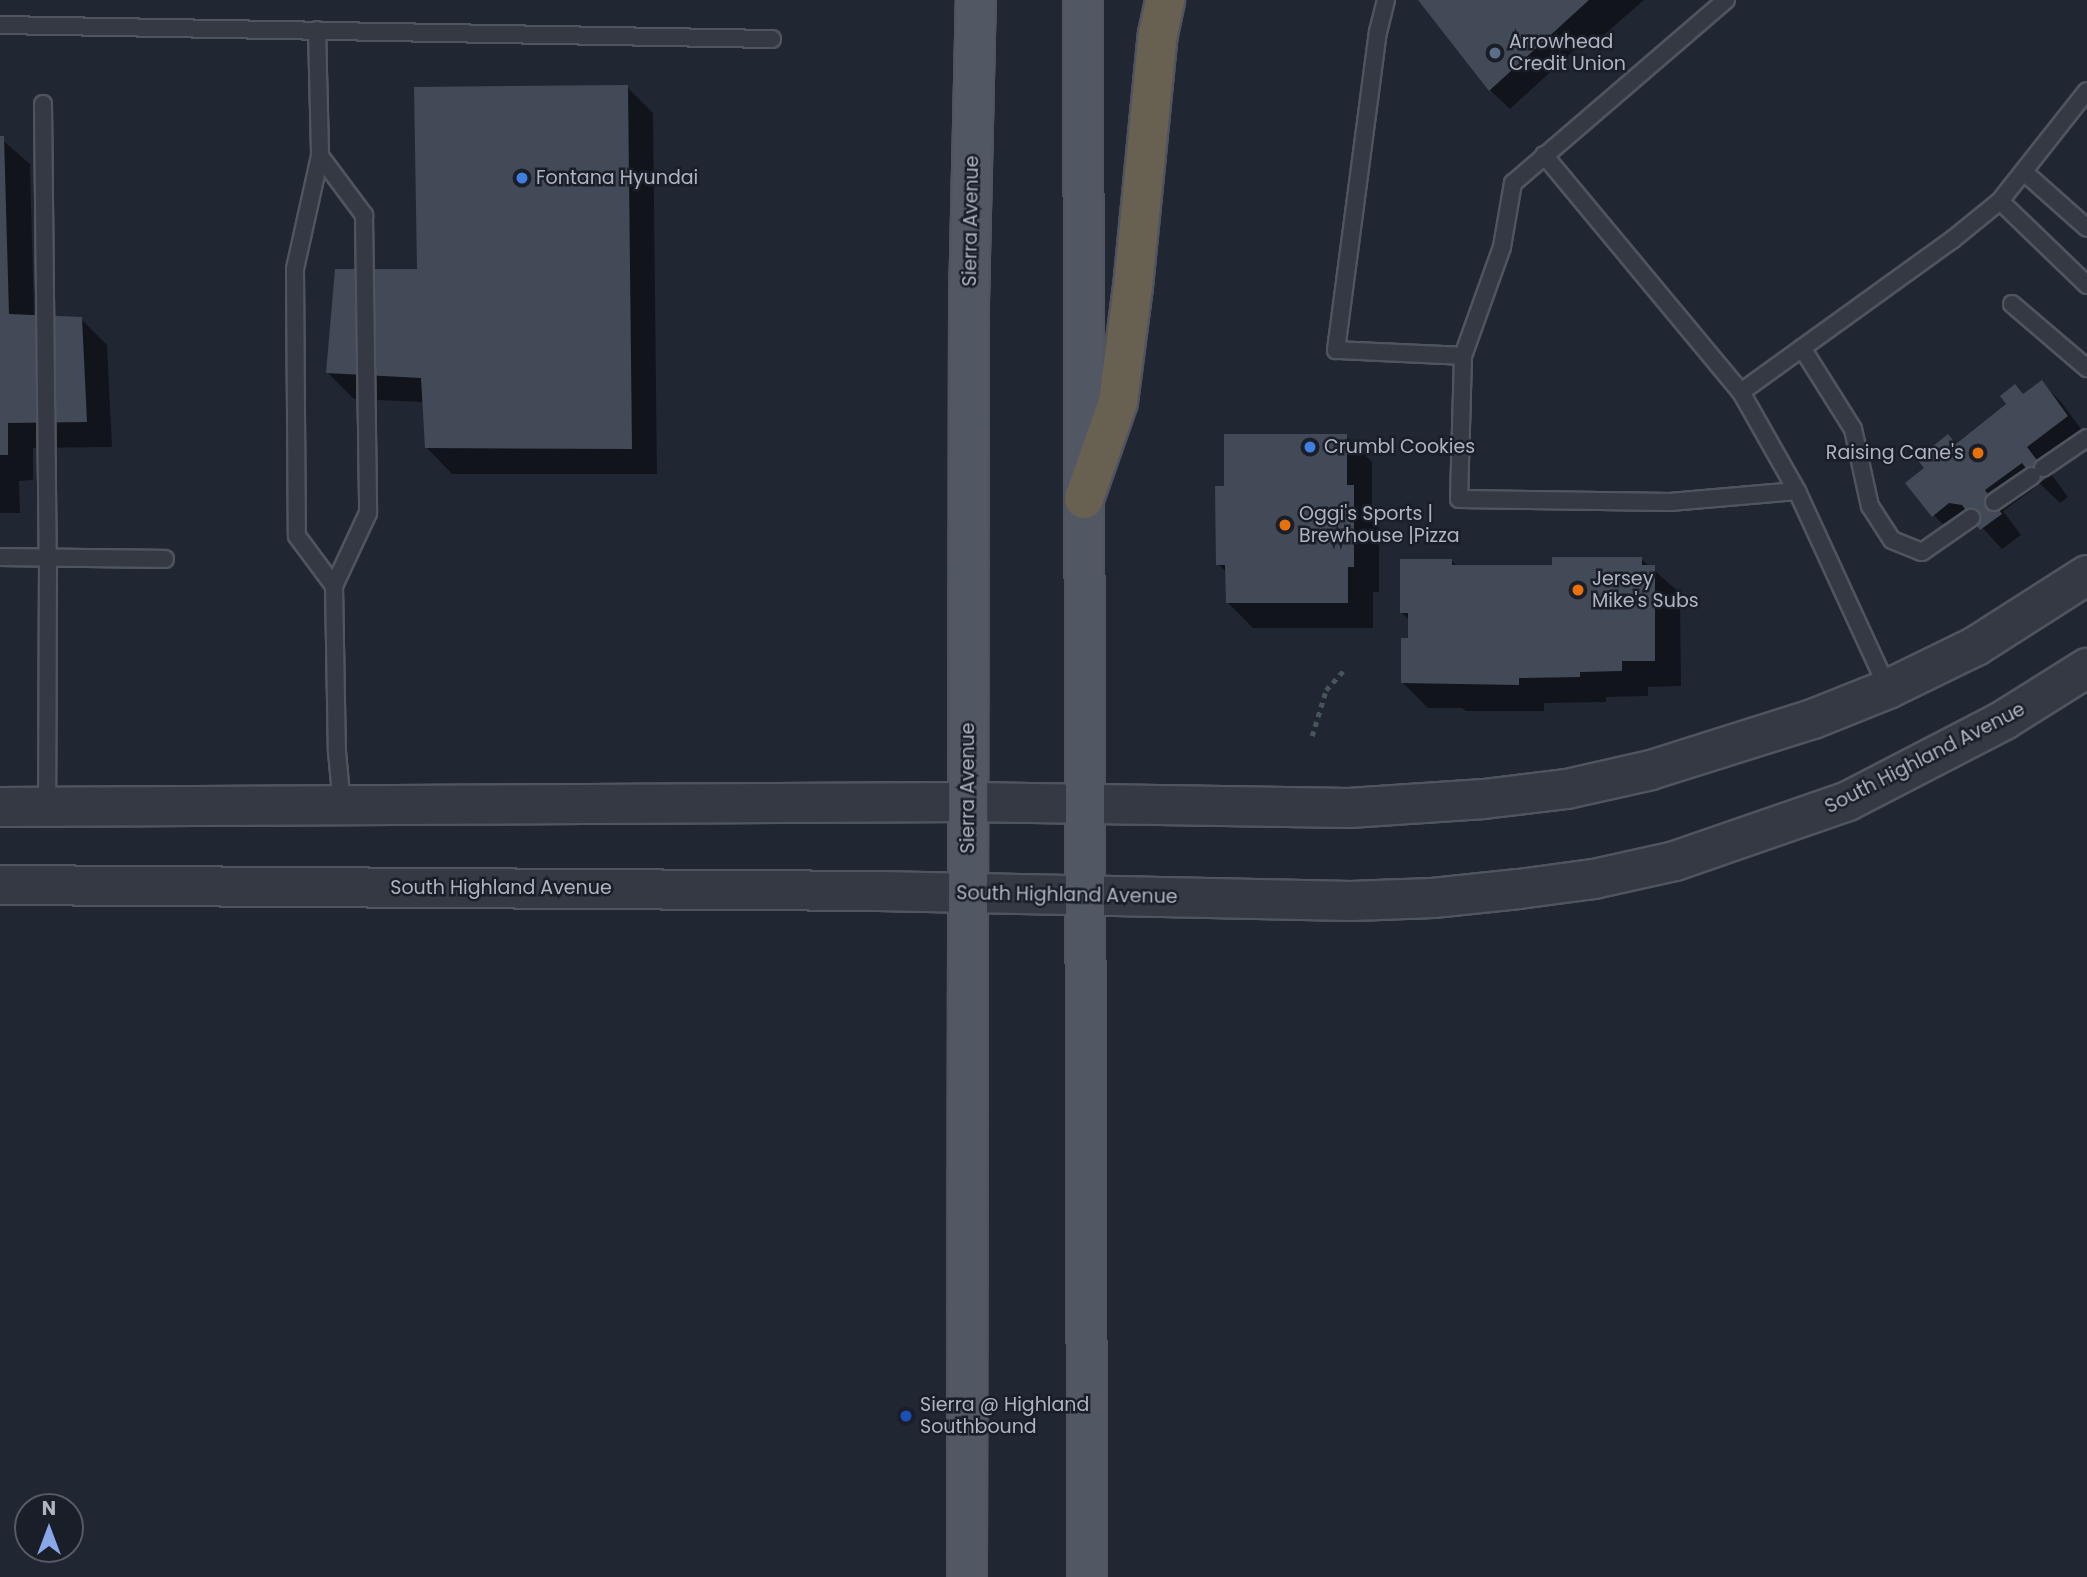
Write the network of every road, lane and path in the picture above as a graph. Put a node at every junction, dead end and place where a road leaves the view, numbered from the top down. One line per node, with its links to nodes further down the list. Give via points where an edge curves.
1 (976, 0): 36 (main road, Sierra Avenue, via 969,301)
2 (1083, 0): 24 (main road)
3 (1165, 0): 24 (highway, via 1118,402)
4 (1386, 0): 19 (lane, via 1378,31 1336,350)
5 (1726, 0): 11 (lane)
6 (0, 25): 7 (lane)
7 (317, 30): 8 (lane); 12 (lane)
8 (772, 39)
9 (2087, 91): 13 (lane)
10 (43, 104): 28 (lane)
11 (1544, 155): 19 (lane, via 1513,183 1502,247); 21 (lane)
12 (320, 156): 31 (lane, via 295,269 297,536); 31 (lane, via 364,215 368,513)
13 (2024, 172): 14 (lane); 15 (lane)
14 (2000, 201): 16 (lane); 18 (lane)
15 (2087, 229)
16 (2087, 285)
17 (2012, 304): 20 (lane)
18 (1802, 348): 21 (lane); 26 (lane, via 1853,429 1870,506 1892,540 1922,552)
19 (1463, 356): 23 (lane, via 1458,499 1670,502)
20 (2087, 368)
21 (1741, 392): 23 (lane)
22 (2087, 438): 25 (lane)
23 (1797, 491): 34 (lane)
24 (1084, 499): 37 (main road)
25 (1994, 502)
26 (1971, 518)
27 (0, 557): 28 (lane)
28 (48, 558): 29 (lane); 40 (lane)
29 (165, 559)
30 (2087, 575): 34 (street, via 1976,646)
31 (334, 586): 38 (lane)
32 (2087, 668): 43 (street, South Highland Avenue, via 2004,720 1848,801 1675,861 1594,879 1433,898 1351,901)
33 (1344, 670): 35 (path, via 1326,690)
34 (1888, 690): 37 (street, via 1732,747 1567,789 1349,808)
35 (1311, 736)
36 (967, 802): 37 (street); 38 (street); 42 (main road, Sierra Avenue)
37 (1085, 803): 43 (main road)
38 (342, 805): 40 (street)
39 (0, 807): 40 (street)
40 (47, 807)
41 (0, 886): 42 (street, South Highland Avenue)
42 (968, 892): 43 (street, South Highland Avenue); 44 (main road, Sierra Avenue)
43 (1085, 894): 45 (main road)
44 (967, 1577)
45 (1087, 1577)

